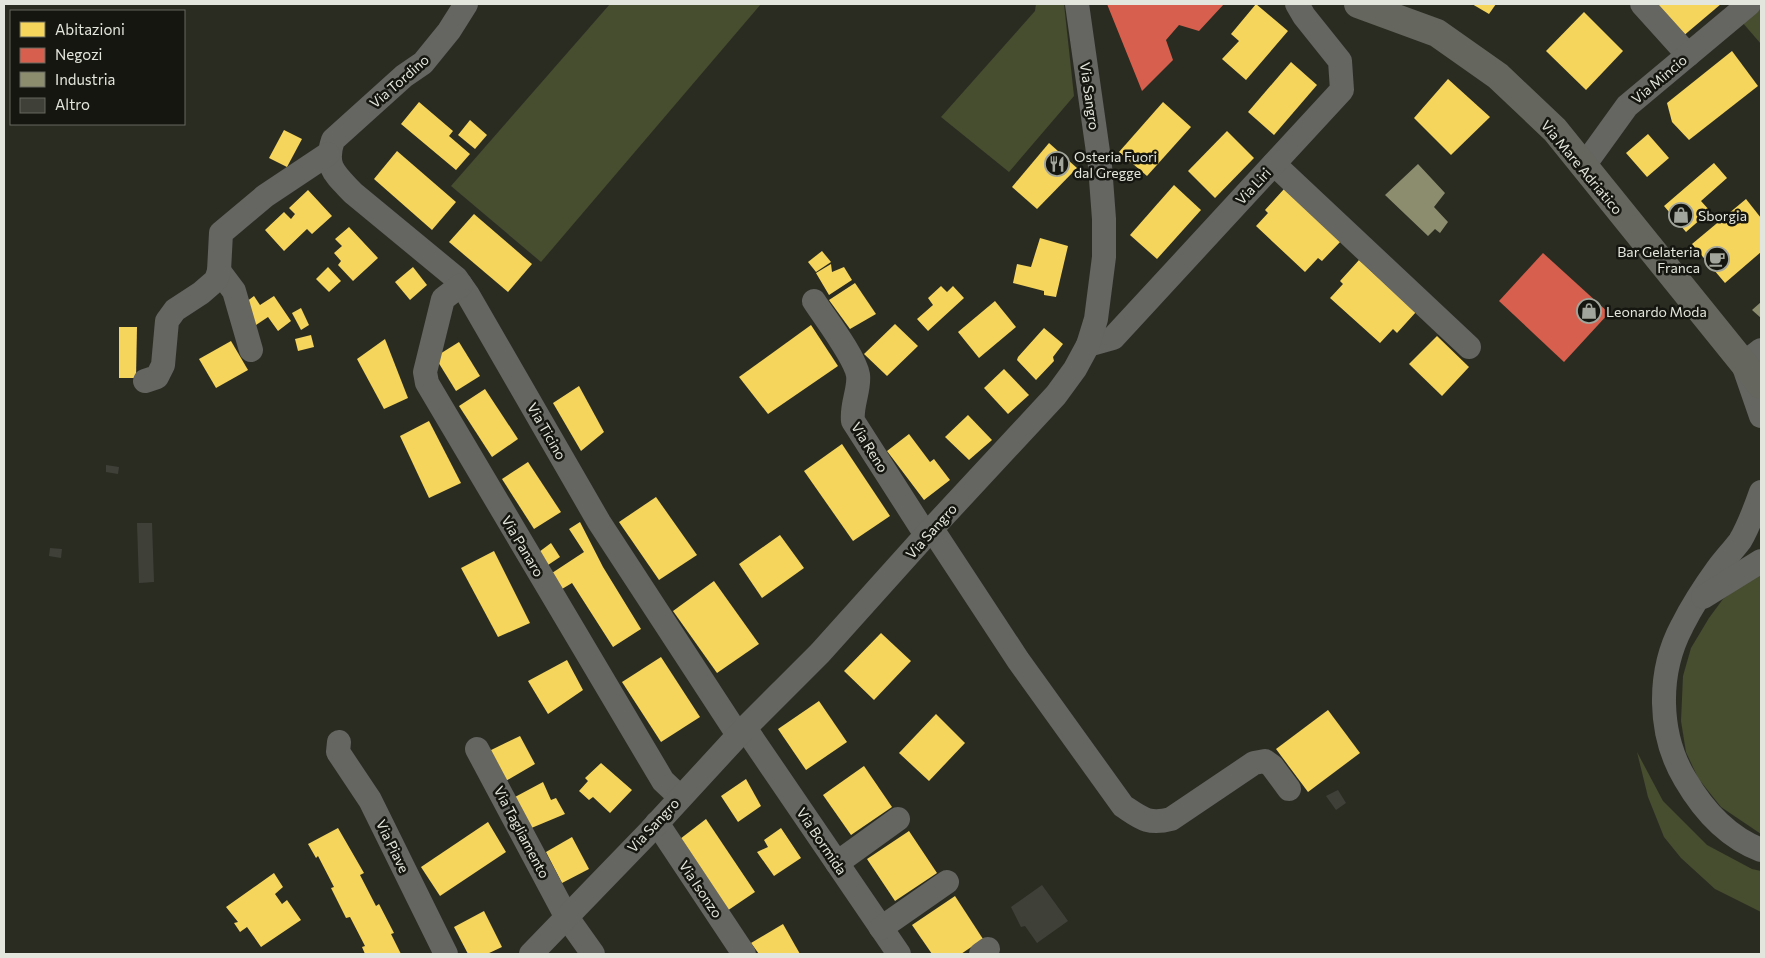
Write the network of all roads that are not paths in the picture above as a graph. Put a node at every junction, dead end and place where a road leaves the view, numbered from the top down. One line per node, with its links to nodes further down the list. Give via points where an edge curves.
1 (466, 4): 8 (street, Via Tordino, via 423,63 333,140)
2 (1297, 4): 9 (street, Via Liri, via 1340,61 1342,90)
3 (1358, 4): 10 (main road, Via Mare Adriatico, via 1436,32 1498,76 1555,130)
4 (1642, 4): 7 (street)
5 (1749, 4): 7 (street, Via Mincio)
6 (1078, 6): 14 (street, Via Sangro, via 1101,171 1104,219 1100,293)
7 (1688, 55): 10 (street, Via Mincio, via 1628,106)
8 (328, 154): 11 (street, via 265,196 222,233); 12 (street, Via Ticino, via 330,165 352,193)
9 (1274, 164): 14 (street, Via Liri, via 1113,338); 15 (street)
10 (1583, 166): 17 (main road, Via Mare Adriatico)
11 (219, 271): 16 (street, via 234,291); 18 (street, via 216,280 175,310 167,320 163,365 157,376)
12 (461, 285): 24 (street, Via Ticino, via 599,522); 28 (street, Via Panaro, via 444,299 425,372 427,383 663,781)
13 (814, 302): 21 (street, Via Reno, via 854,362 858,376 853,422)
14 (1088, 345): 21 (street, Via Sangro, via 1056,395)
15 (1470, 347)
16 (251, 350)
17 (1757, 373): 19 (street)
18 (145, 381)
19 (1761, 416)
20 (1761, 492): 23 (street, via 1740,540)
21 (929, 532): 24 (street, Via Sangro, via 820,653); 27 (street, Via Reno, via 1122,806 1156,822 1171,819 1254,763 1266,761)
22 (1761, 561): 23 (street)
23 (1699, 599): 31 (street, via 1681,627 1664,685 1668,741 1682,775 1702,806 1735,837)
24 (742, 732): 28 (street, Via Sangro); 32 (street, Via Bormida)
25 (339, 742): 36 (street, Via Piave, via 338,752 370,800)
26 (477, 749): 34 (street, Via Tagliamento)
27 (1289, 789)
28 (680, 797): 30 (street, Via Sangro)
29 (898, 819): 32 (street)
30 (657, 823): 34 (street, Via Sangro); 39 (street, Via Isonzo)
31 (1761, 850)
32 (837, 862): 35 (street, Via Bormida)
33 (947, 882): 35 (street)
34 (566, 916): 37 (street, Via Sangro); 38 (street, Via Tagliamento)
35 (881, 928): 40 (street, Via Bormida)
36 (446, 954)
37 (531, 954)
38 (593, 954)
39 (744, 954)
40 (899, 954)

